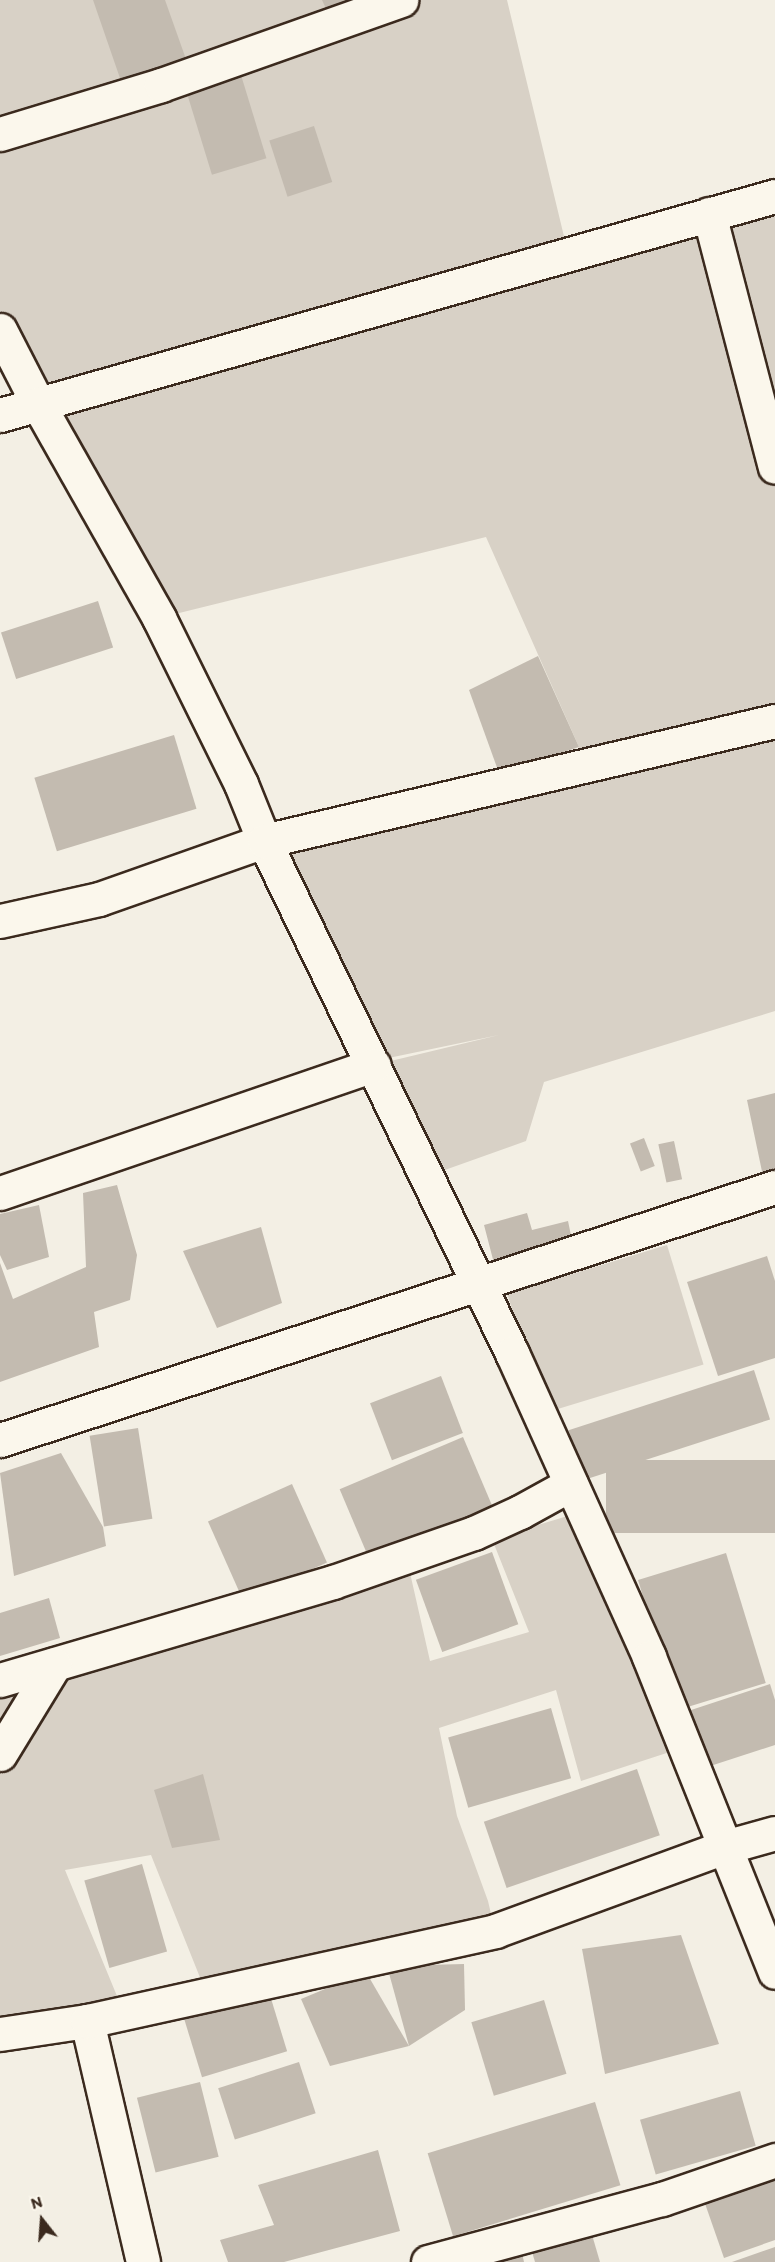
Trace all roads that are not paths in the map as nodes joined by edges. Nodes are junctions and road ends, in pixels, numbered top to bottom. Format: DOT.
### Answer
graph roads {
  1 [pos="401,0"];
  2 [pos="0,134"];
  3 [pos="775,196"];
  4 [pos="709,214"];
  5 [pos="0,330"];
  6 [pos="38,404"];
  7 [pos="0,415"];
  8 [pos="775,467"];
  9 [pos="775,721"];
  10 [pos="264,841"];
  11 [pos="0,921"];
  12 [pos="374,1065"];
  13 [pos="775,1187"];
  14 [pos="0,1193"];
  15 [pos="477,1285"];
  16 [pos="0,1440"];
  17 [pos="571,1484"];
  18 [pos="55,1664"];
  19 [pos="0,1680"];
  20 [pos="0,1754"];
  21 [pos="775,1833"];
  22 [pos="725,1847"];
  23 [pos="775,1972"];
  24 [pos="87,2021"];
  25 [pos="0,2034"];
  26 [pos="775,2160"];
  27 [pos="143,2262"];
  28 [pos="428,2262"];
  1 -- 2 [label="street"];
  3 -- 4 [label="street"];
  4 -- 6 [label="street"];
  4 -- 8 [label="street"];
  5 -- 6 [label="street"];
  6 -- 7 [label="street"];
  6 -- 10 [label="street"];
  9 -- 10 [label="street"];
  10 -- 11 [label="street"];
  10 -- 12 [label="street"];
  12 -- 14 [label="street"];
  12 -- 15 [label="street"];
  13 -- 15 [label="street"];
  15 -- 16 [label="street"];
  15 -- 17 [label="street"];
  17 -- 18 [label="street"];
  17 -- 22 [label="street"];
  18 -- 19 [label="street"];
  18 -- 20 [label="street"];
  21 -- 22 [label="street"];
  22 -- 23 [label="street"];
  22 -- 24 [label="street"];
  24 -- 25 [label="street"];
  24 -- 27 [label="street"];
  26 -- 28 [label="street"];
}
